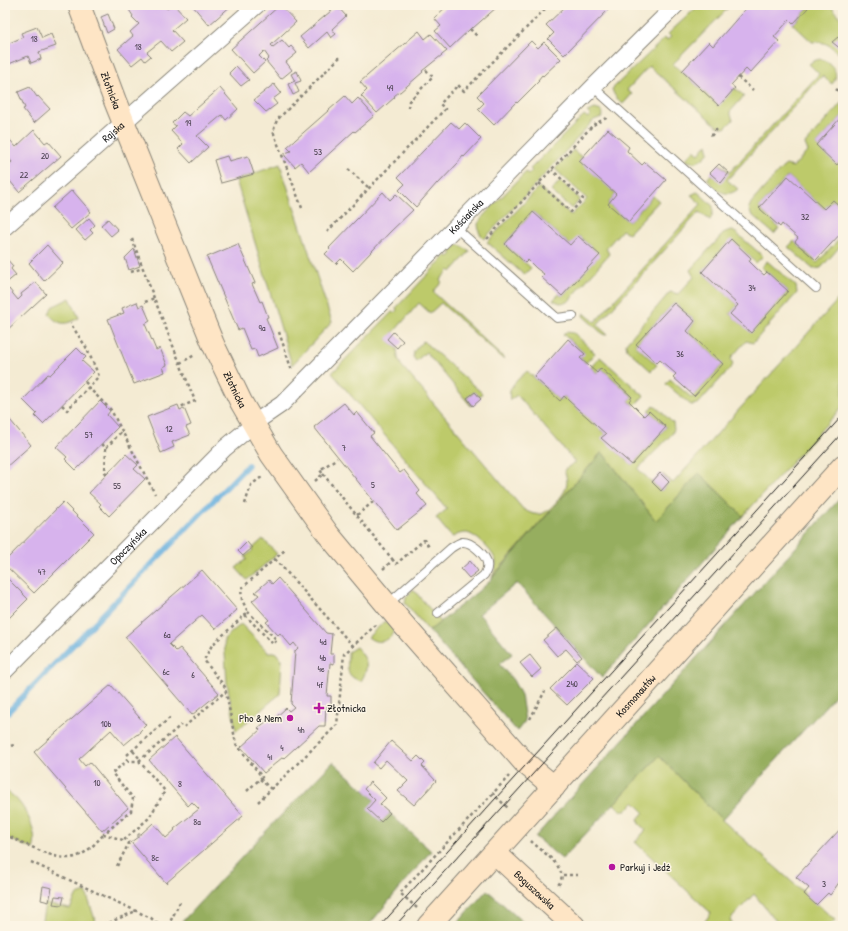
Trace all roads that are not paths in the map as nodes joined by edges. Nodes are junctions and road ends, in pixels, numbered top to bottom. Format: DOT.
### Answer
graph roads {
  1 [pos="79,5"];
  2 [pos="257,5"];
  3 [pos="676,5"];
  4 [pos="593,87"];
  5 [pos="124,122"];
  6 [pos="5,227"];
  7 [pos="455,227"];
  8 [pos="816,288"];
  9 [pos="573,316"];
  10 [pos="253,424"];
  11 [pos="843,466"];
  12 [pos="383,613"];
  13 [pos="438,613"];
  14 [pos="5,671"];
  15 [pos="554,787"];
  16 [pos="495,853"];
  17 [pos="424,919"];
  18 [pos="574,926"];
  1 -- 5 [label="street, Złotnicka"];
  2 -- 5 [label="street, Rajska"];
  3 -- 4 [label="street, Kościańska"];
  4 -- 7 [label="street, Kościańska"];
  4 -- 8 [label="lane"];
  5 -- 6 [label="street, Rajska"];
  5 -- 10 [label="street, Złotnicka"];
  7 -- 9 [label="lane"];
  7 -- 10 [label="street, Kościańska"];
  10 -- 12 [label="street, Złotnicka"];
  10 -- 14 [label="street, Opoczyńska"];
  11 -- 15 [label="street, Kosmonautów"];
  12 -- 13 [label="lane"];
  12 -- 15 [label="street, Złotnicka"];
  15 -- 16 [label="street, Kosmonautów"];
  16 -- 17 [label="street, Kosmonautów"];
  16 -- 18 [label="street, Boguszowska"];
}
